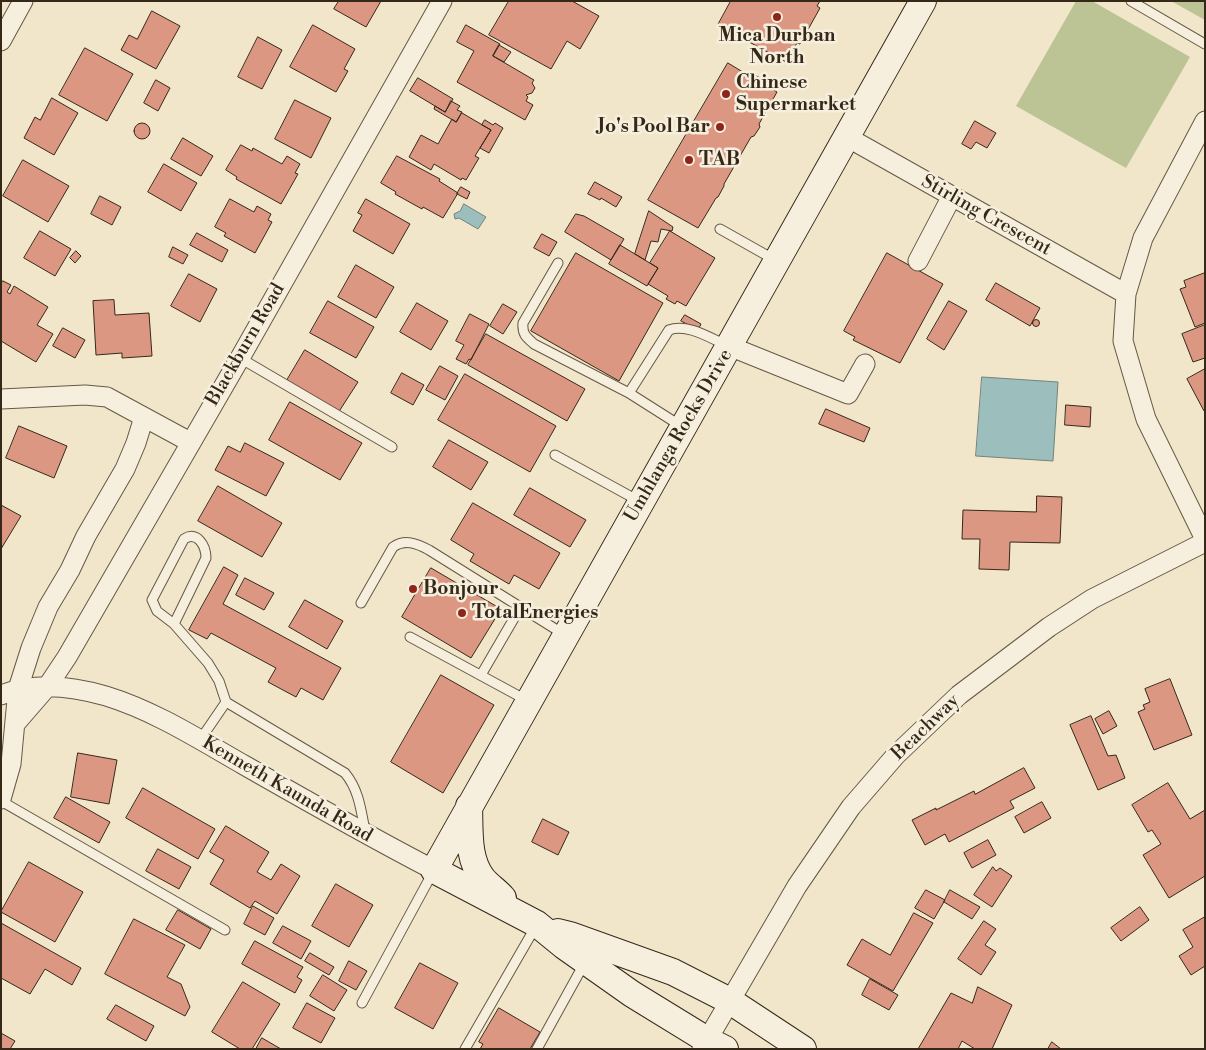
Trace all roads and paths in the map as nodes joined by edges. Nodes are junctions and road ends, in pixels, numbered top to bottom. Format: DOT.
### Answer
graph roads {
  1 [pos="23,1"];
  2 [pos="442,1"];
  3 [pos="922,1"];
  4 [pos="1132,1"];
  5 [pos="1,40"];
  6 [pos="1205,44"];
  7 [pos="1205,121"];
  8 [pos="847,137"];
  9 [pos="952,196"];
  10 [pos="720,229"];
  11 [pos="918,261"];
  12 [pos="778,262"];
  13 [pos="558,263"];
  14 [pos="1126,294"];
  15 [pos="729,346"];
  16 [pos="240,358"];
  17 [pos="865,364"];
  18 [pos="629,393"];
  19 [pos="1,399"];
  20 [pos="144,416"];
  21 [pos="683,427"];
  22 [pos="190,442"];
  23 [pos="392,447"];
  24 [pos="555,455"];
  25 [pos="641,502"];
  26 [pos="1205,540"];
  27 [pos="361,603"];
  28 [pos="520,608"];
  29 [pos="174,624"];
  30 [pos="566,635"];
  31 [pos="410,637"];
  32 [pos="481,675"];
  33 [pos="47,687"];
  34 [pos="10,692"];
  35 [pos="528,701"];
  36 [pos="226,702"];
  37 [pos="15,724"];
  38 [pos="200,740"];
  39 [pos="1,800"];
  40 [pos="469,805"];
  41 [pos="365,835"];
  42 [pos="434,870"];
  43 [pos="535,923"];
  44 [pos="225,930"];
  45 [pos="586,961"];
  46 [pos="730,1000"];
  47 [pos="362,1003"];
  48 [pos="712,1046"];
  49 [pos="464,1049"];
  50 [pos="537,1049"];
  51 [pos="804,1049"];
  1 -- 5 [label="street"];
  2 -- 16 [label="street, Blackburn Road"];
  3 -- 8 [label="main road, Umhlanga Rocks Drive"];
  4 -- 6 [label="lane"];
  7 -- 14 [label="street"];
  8 -- 9 [label="street, Stirling Crescent"];
  8 -- 12 [label="main road, Umhlanga Rocks Drive"];
  9 -- 11 [label="street"];
  9 -- 14 [label="street, Stirling Crescent"];
  10 -- 12 [label="lane"];
  12 -- 15 [label="main road, Umhlanga Rocks Drive"];
  13 -- 18 [label="lane"];
  14 -- 26 [label="street"];
  15 -- 17 [label="street"];
  15 -- 18 [label="lane"];
  15 -- 21 [label="main road, Umhlanga Rocks Drive"];
  16 -- 22 [label="street, Blackburn Road"];
  16 -- 23 [label="lane"];
  18 -- 21 [label="lane"];
  19 -- 20 [label="street"];
  20 -- 22 [label="street"];
  20 -- 34 [label="street"];
  21 -- 25 [label="main road, Umhlanga Rocks Drive"];
  22 -- 33 [label="street, Blackburn Road"];
  24 -- 25 [label="lane"];
  25 -- 30 [label="main road, Umhlanga Rocks Drive"];
  26 -- 46 [label="street, Beachway"];
  27 -- 28 [label="lane"];
  28 -- 30 [label="lane"];
  28 -- 32 [label="lane"];
  29 -- 29 [label="lane"];
  29 -- 36 [label="lane"];
  30 -- 35 [label="main road, Umhlanga Rocks Drive"];
  31 -- 32 [label="lane"];
  32 -- 35 [label="lane"];
  33 -- 34 [label="street, Kenneth Kaunda Road"];
  33 -- 37 [label="street, Blackburn Road"];
  33 -- 38 [label="street, Kenneth Kaunda Road"];
  34 -- 37 [label="street"];
  35 -- 40 [label="main road, Umhlanga Rocks Drive"];
  36 -- 38 [label="lane"];
  36 -- 41 [label="lane"];
  37 -- 39 [label="street"];
  38 -- 41 [label="street, Kenneth Kaunda Road"];
  39 -- 44 [label="lane"];
  40 -- 42 [label="main road, Umhlanga Rocks Drive"];
  40 -- 43 [label="main road"];
  41 -- 42 [label="street, Kenneth Kaunda Road"];
  42 -- 43 [label="main road, Kenneth Kaunda Road"];
  42 -- 47 [label="lane"];
  43 -- 45 [label="main road, Kenneth Kaunda Road"];
  43 -- 46 [label="main road, Kenneth Kaunda Road"];
  43 -- 49 [label="lane"];
  45 -- 48 [label="main road, Kenneth Kaunda Road"];
  45 -- 50 [label="lane"];
  46 -- 48 [label="street, Beachway"];
  46 -- 51 [label="main road, Kenneth Kaunda Road"];
}
